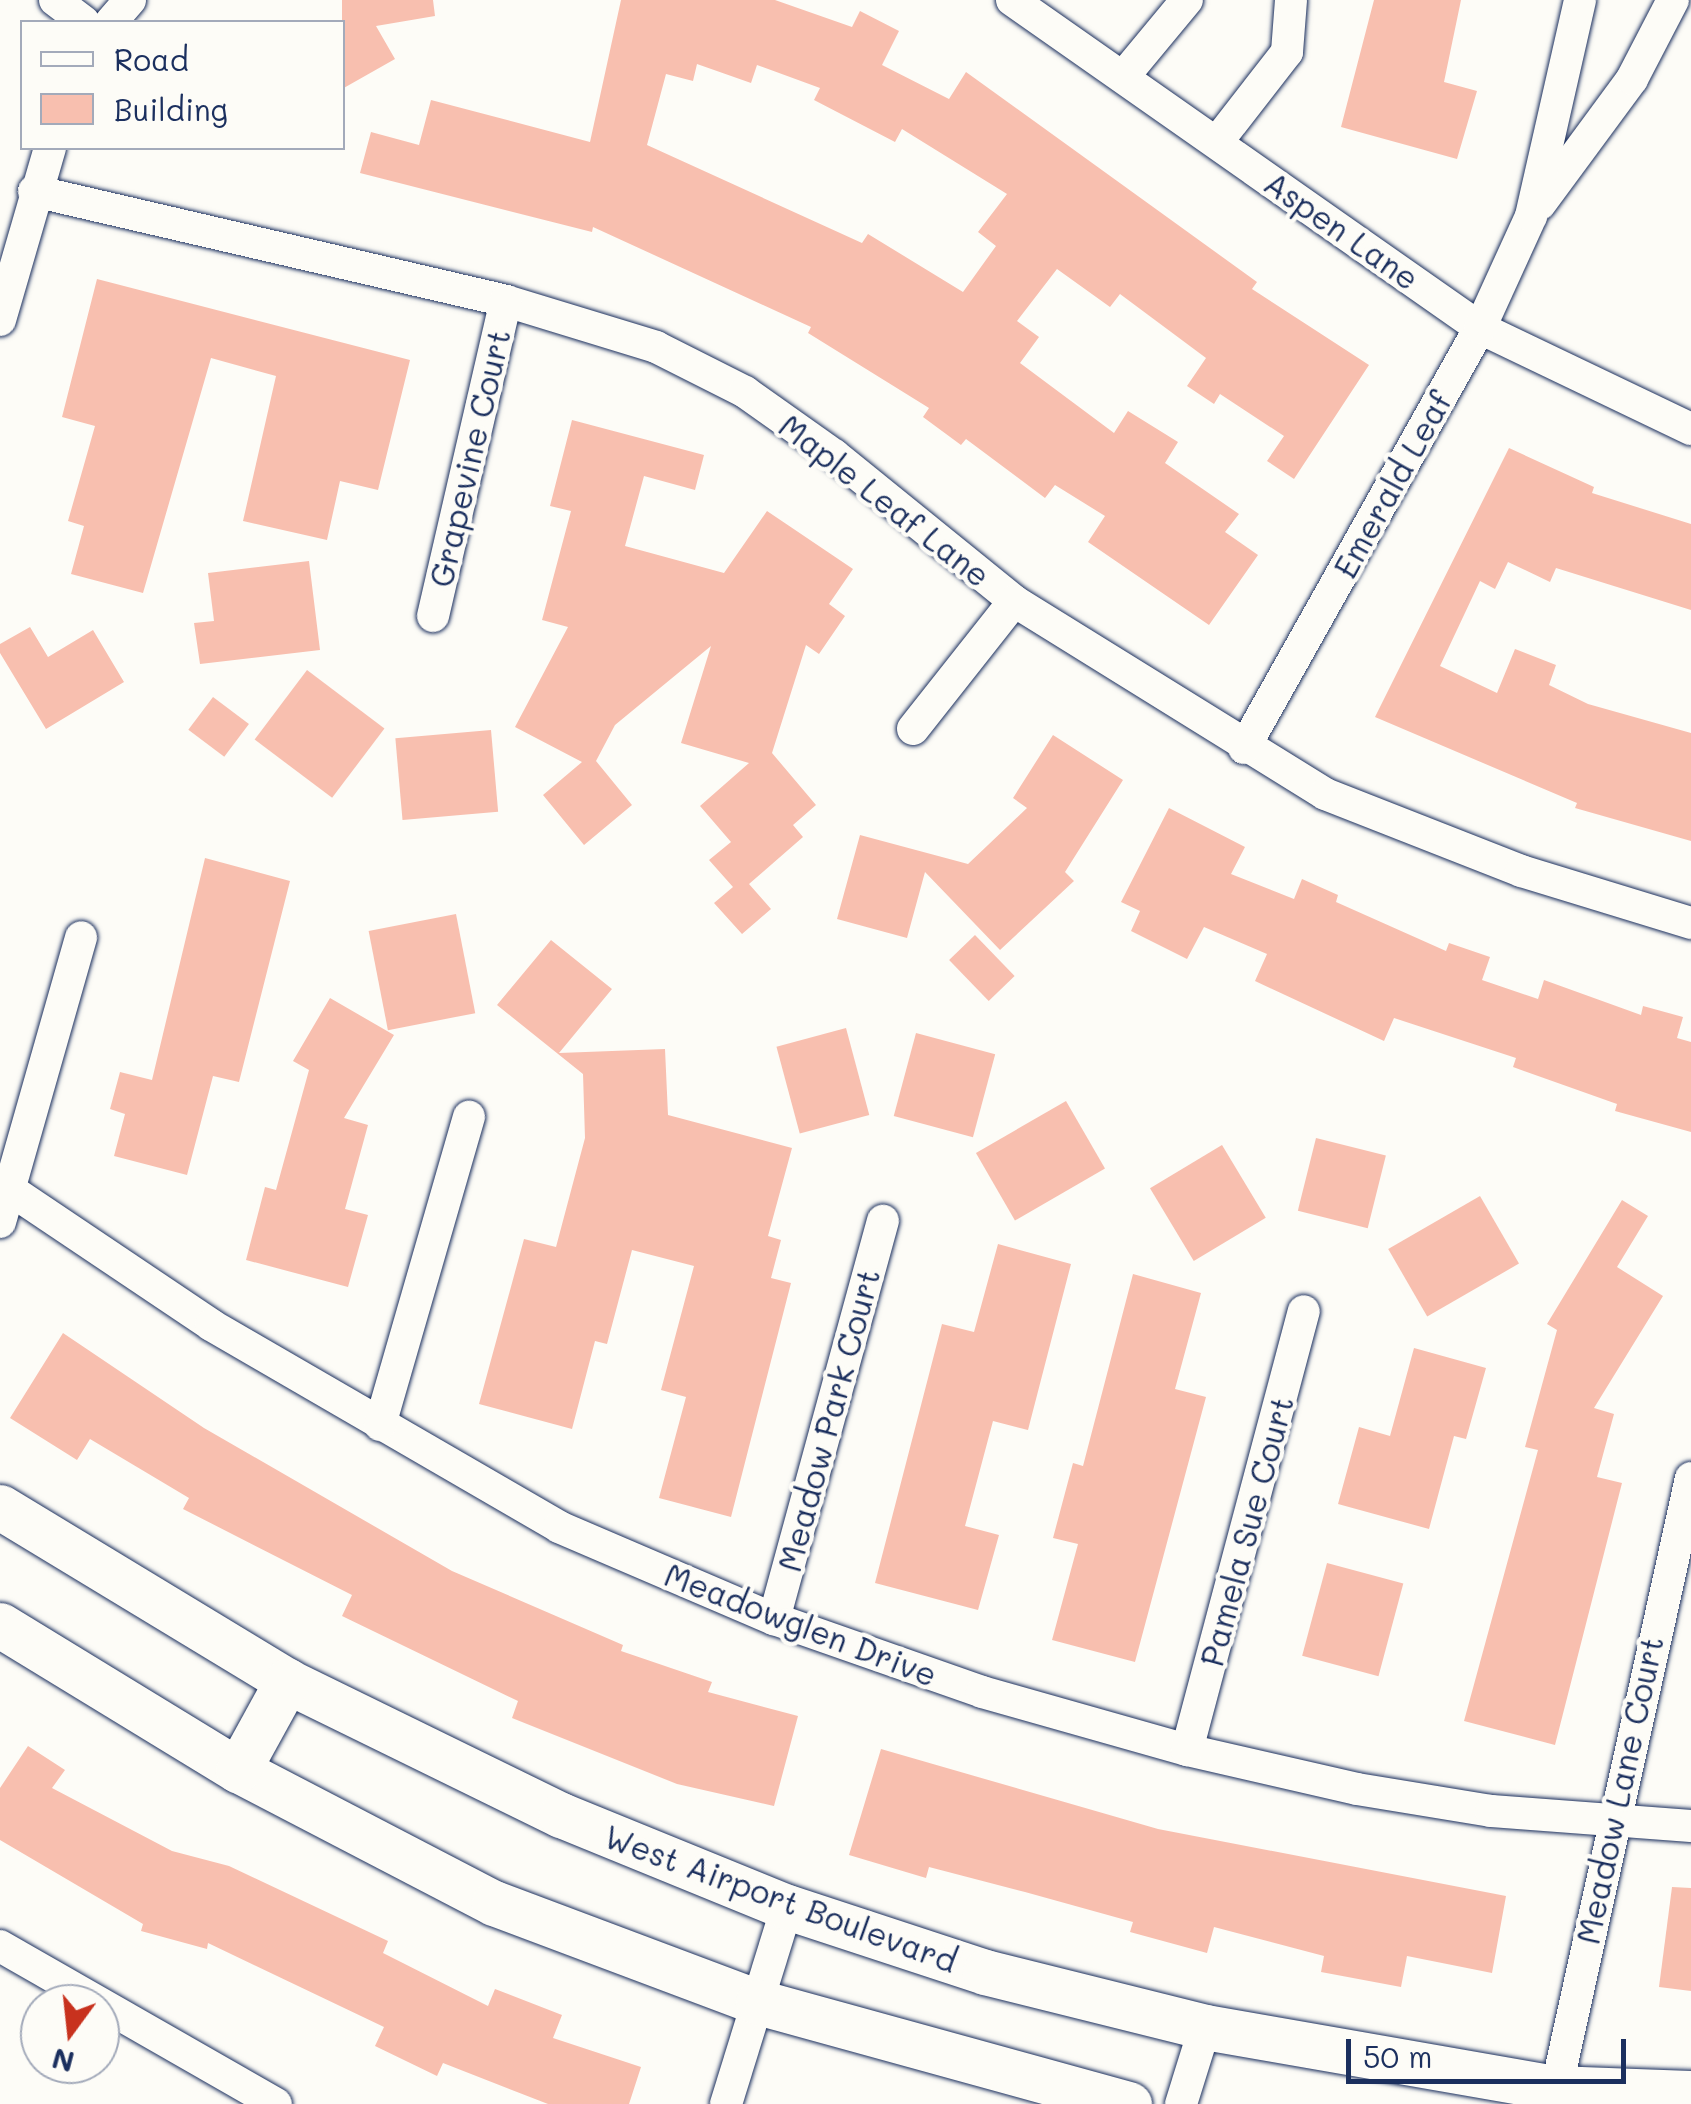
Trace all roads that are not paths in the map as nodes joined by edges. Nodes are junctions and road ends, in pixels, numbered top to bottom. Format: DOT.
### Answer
graph roads {
  1 [pos="54,0"];
  2 [pos="130,0"];
  3 [pos="1012,0"];
  4 [pos="1187,0"];
  5 [pos="1291,0"];
  6 [pos="1580,0"];
  7 [pos="1673,0"];
  8 [pos="81,20"];
  9 [pos="112,20"];
  10 [pos="1123,77"];
  11 [pos="1218,142"];
  12 [pos="49,150"];
  13 [pos="34,191"];
  14 [pos="1531,216"];
  15 [pos="506,301"];
  16 [pos="0,320"];
  17 [pos="1480,328"];
  18 [pos="1691,429"];
  19 [pos="1014,601"];
  20 [pos="433,616"];
  21 [pos="913,729"];
  22 [pos="1244,748"];
  23 [pos="1691,923"];
  24 [pos="80,936"];
  25 [pos="470,1117"];
  26 [pos="5,1186"];
  27 [pos="883,1221"];
  28 [pos="0,1222"];
  29 [pos="1304,1312"];
  30 [pos="380,1426"];
  31 [pos="1691,1478"];
  32 [pos="0,1508"];
  33 [pos="774,1619"];
  34 [pos="0,1625"];
  35 [pos="287,1681"];
  36 [pos="1187,1750"];
  37 [pos="238,1770"];
  38 [pos="1613,1822"];
  39 [pos="1691,1826"];
  40 [pos="787,1907"];
  41 [pos="0,1946"];
  42 [pos="758,2002"];
  43 [pos="1205,2027"];
  44 [pos="1691,2092"];
  45 [pos="1553,2096"];
  46 [pos="268,2102"];
  47 [pos="726,2104"];
  48 [pos="1129,2104"];
  49 [pos="1181,2104"];
  1 -- 8 [label="street"];
  2 -- 9 [label="street"];
  3 -- 10 [label="street, Aspen Lane"];
  4 -- 10 [label="street"];
  5 -- 11 [label="street"];
  6 -- 14 [label="street, Emerald Leaf"];
  7 -- 14 [label="street, Emerald Leaf"];
  10 -- 11 [label="street, Aspen Lane"];
  11 -- 17 [label="street, Aspen Lane"];
  12 -- 13 [label="street"];
  13 -- 15 [label="street, Maple Leaf Lane"];
  13 -- 16 [label="street"];
  14 -- 17 [label="street, Emerald Leaf"];
  15 -- 19 [label="street, Maple Leaf Lane"];
  15 -- 20 [label="street, Grapevine Court"];
  17 -- 18 [label="street, Aspen Lane"];
  17 -- 22 [label="street, Emerald Leaf"];
  19 -- 21 [label="street"];
  19 -- 22 [label="street, Maple Leaf Lane"];
  22 -- 23 [label="street, Maple Leaf Lane"];
  24 -- 26 [label="street"];
  25 -- 30 [label="street"];
  26 -- 28 [label="street"];
  26 -- 30 [label="street, Meadowglen Drive"];
  27 -- 33 [label="street, Meadow Park Court"];
  29 -- 36 [label="street, Pamela Sue Court"];
  30 -- 33 [label="street, Meadowglen Drive"];
  31 -- 38 [label="street, Meadow Lane Court"];
  32 -- 35 [label="main road, West Airport Boulevard"];
  33 -- 36 [label="street, Meadowglen Drive"];
  34 -- 37 [label="main road"];
  35 -- 37 [label="main road"];
  35 -- 40 [label="main road, West Airport Boulevard"];
  36 -- 38 [label="street, Meadowglen Drive"];
  37 -- 42 [label="main road"];
  38 -- 39 [label="street, Meadowglen Drive"];
  38 -- 45 [label="street, Meadow Lane Court"];
  40 -- 42 [label="street"];
  40 -- 43 [label="main road, West Airport Boulevard"];
  41 -- 46 [label="street"];
  42 -- 47 [label="street"];
  42 -- 48 [label="main road"];
  43 -- 45 [label="main road, West Airport Boulevard"];
  43 -- 49 [label="street"];
  44 -- 45 [label="main road, West Airport Boulevard"];
}
